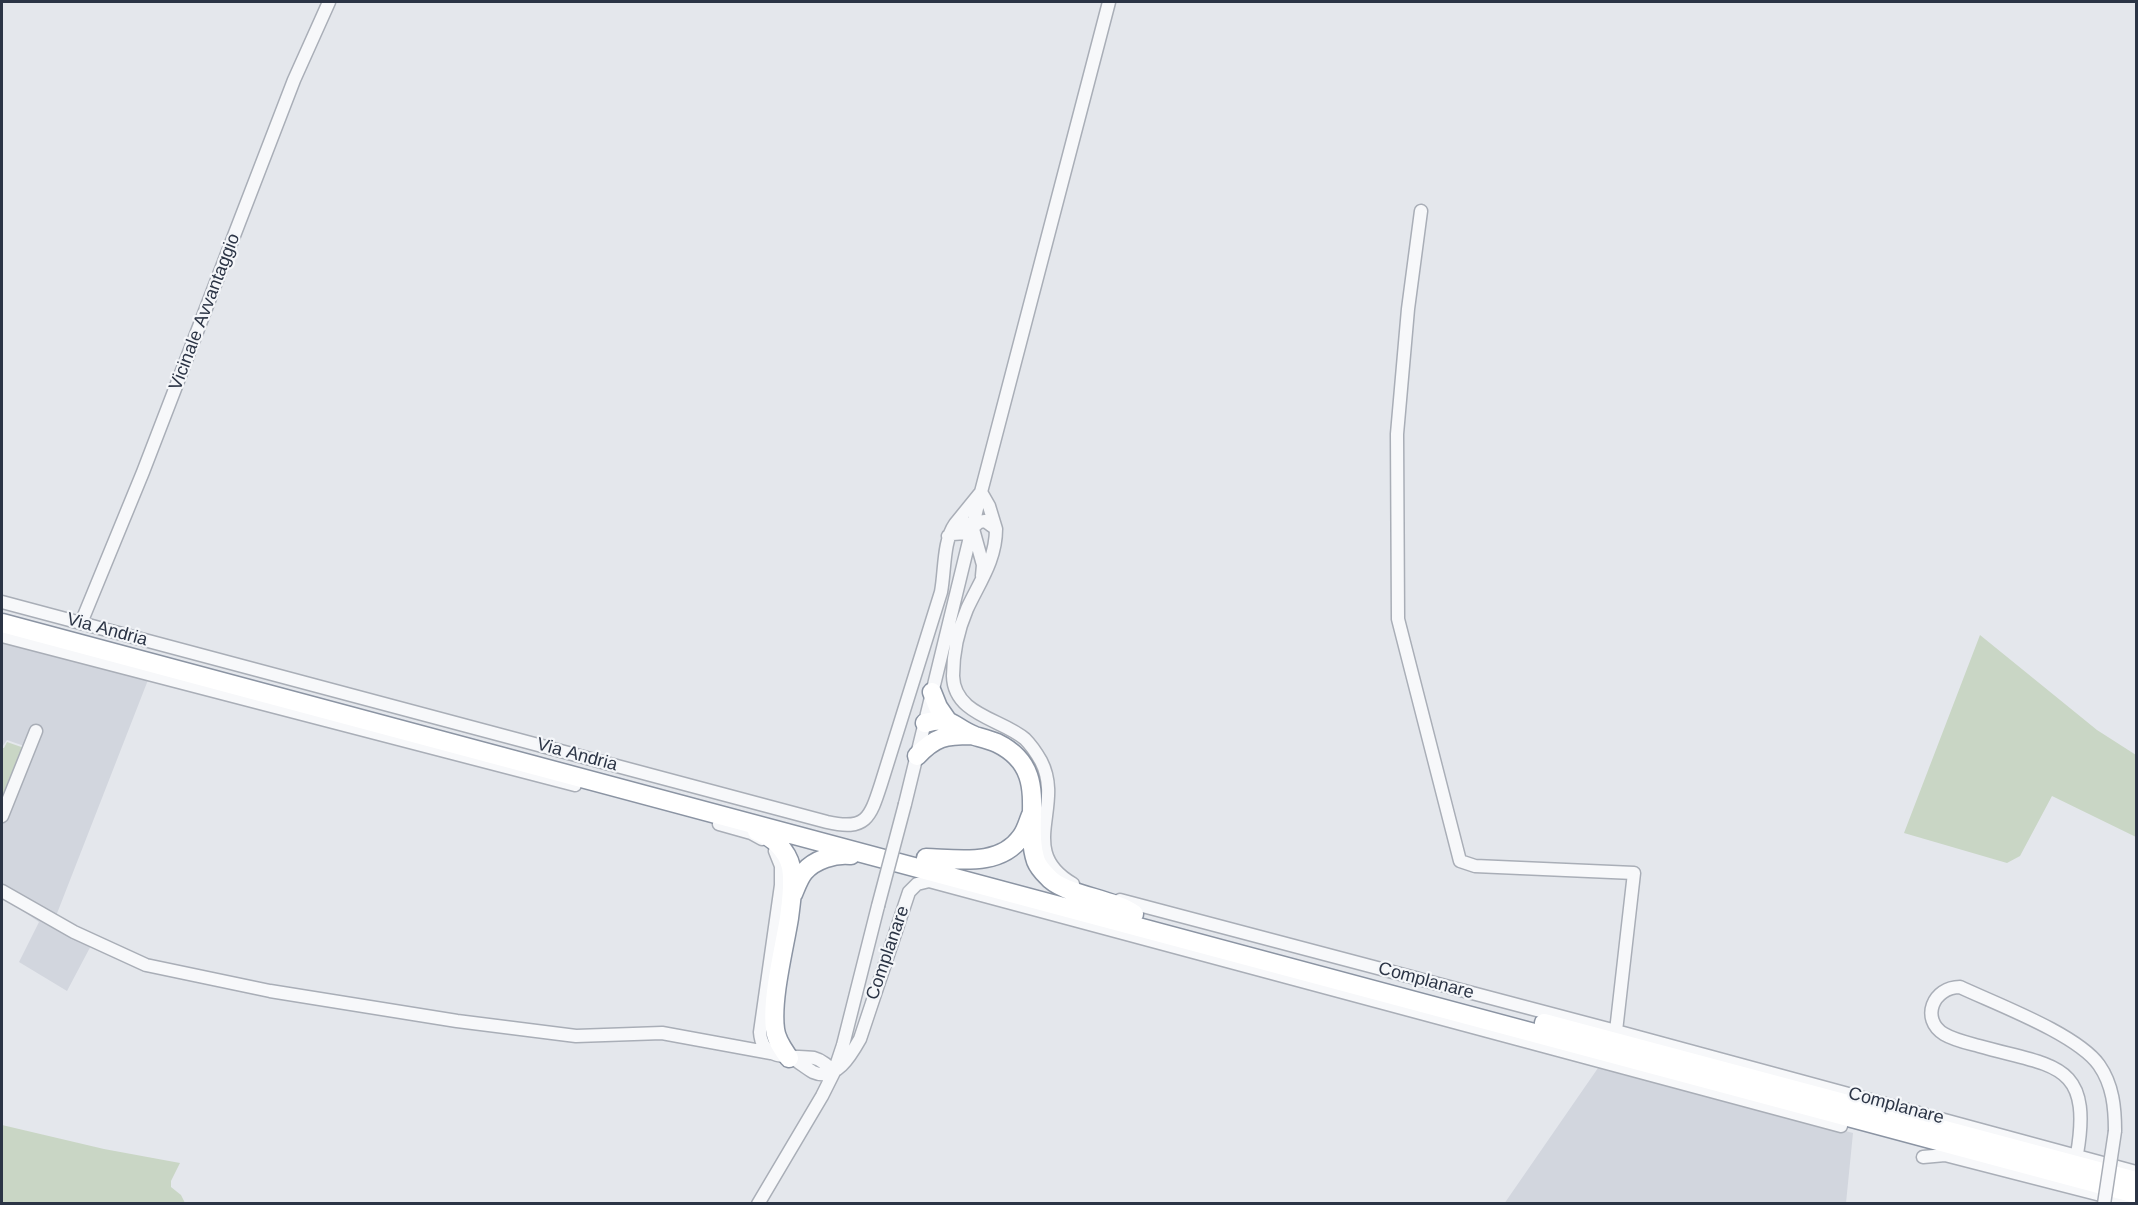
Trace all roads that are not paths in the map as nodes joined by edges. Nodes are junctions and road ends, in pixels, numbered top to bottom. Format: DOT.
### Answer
graph roads {
  1 [pos="329,2"];
  2 [pos="1109,2"];
  3 [pos="1421,211"];
  4 [pos="981,492"];
  5 [pos="955,524"];
  6 [pos="972,527"];
  7 [pos="996,529"];
  8 [pos="948,536"];
  9 [pos="981,556"];
  10 [pos="965,558"];
  11 [pos="982,577"];
  12 [pos="2,602"];
  13 [pos="2,612"];
  14 [pos="2,623"];
  15 [pos="81,623"];
  16 [pos="2,636"];
  17 [pos="933,692"];
  18 [pos="925,723"];
  19 [pos="947,728"];
  20 [pos="36,731"];
  21 [pos="917,756"];
  22 [pos="1033,811"];
  23 [pos="712,813"];
  24 [pos="2,816"];
  25 [pos="926,858"];
  26 [pos="894,862"];
  27 [pos="2,891"];
  28 [pos="792,896"];
  29 [pos="1134,914"];
  30 [pos="1616,1031"];
  31 [pos="843,1045"];
  32 [pos="785,1056"];
  33 [pos="816,1058"];
  34 [pos="814,1072"];
  35 [pos="834,1072"];
  36 [pos="822,1096"];
  37 [pos="1841,1126"];
  38 [pos="2077,1154"];
  39 [pos="1923,1157"];
  40 [pos="2136,1172"];
  41 [pos="2136,1181"];
  42 [pos="2129,1199"];
  43 [pos="758,1203"];
  44 [pos="2104,1203"];
  45 [pos="2136,1203"];
  1 -- 15 [label="street, Vicinale Avvantaggio"];
  2 -- 4 [label="street"];
  3 -- 30 [label="street"];
  4 -- 5 [label="street"];
  4 -- 6 [label="street"];
  4 -- 7 [label="street, Complanare"];
  5 -- 6 [label="street"];
  5 -- 8 [label="street"];
  6 -- 7 [label="street"];
  6 -- 8 [label="street"];
  6 -- 9 [label="street, Complanare"];
  6 -- 10 [label="street"];
  7 -- 11 [label="street, Complanare"];
  8 -- 15 [label="street, Via Andria"];
  9 -- 10 [label="street"];
  9 -- 11 [label="street, Complanare"];
  10 -- 17 [label="street"];
  11 -- 30 [label="street, Complanare"];
  12 -- 15 [label="street, Via Andria"];
  13 -- 25 [label="highway"];
  14 -- 23 [label="highway"];
  16 -- 32 [label="street, Via Andria"];
  17 -- 18 [label="street"];
  17 -- 19 [label="highway"];
  18 -- 19 [label="highway"];
  18 -- 21 [label="street"];
  19 -- 21 [label="highway"];
  19 -- 22 [label="highway"];
  20 -- 24 [label="street"];
  21 -- 31 [label="street, bridge"];
  22 -- 25 [label="highway"];
  22 -- 29 [label="highway"];
  23 -- 26 [label="highway"];
  23 -- 28 [label="highway"];
  25 -- 29 [label="highway"];
  26 -- 28 [label="highway"];
  26 -- 42 [label="highway"];
  27 -- 32 [label="street"];
  28 -- 32 [label="highway"];
  29 -- 41 [label="highway"];
  30 -- 38 [label="street, Complanare"];
  31 -- 33 [label="street"];
  31 -- 35 [label="street"];
  32 -- 33 [label="street"];
  32 -- 34 [label="street"];
  33 -- 35 [label="street"];
  34 -- 35 [label="street"];
  34 -- 36 [label="street"];
  35 -- 36 [label="street"];
  35 -- 37 [label="street, Complanare"];
  36 -- 43 [label="street"];
  38 -- 40 [label="street, Complanare"];
  38 -- 44 [label="street, bridge"];
  39 -- 42 [label="street, Complanare"];
  42 -- 45 [label="street, Complanare"];
}
